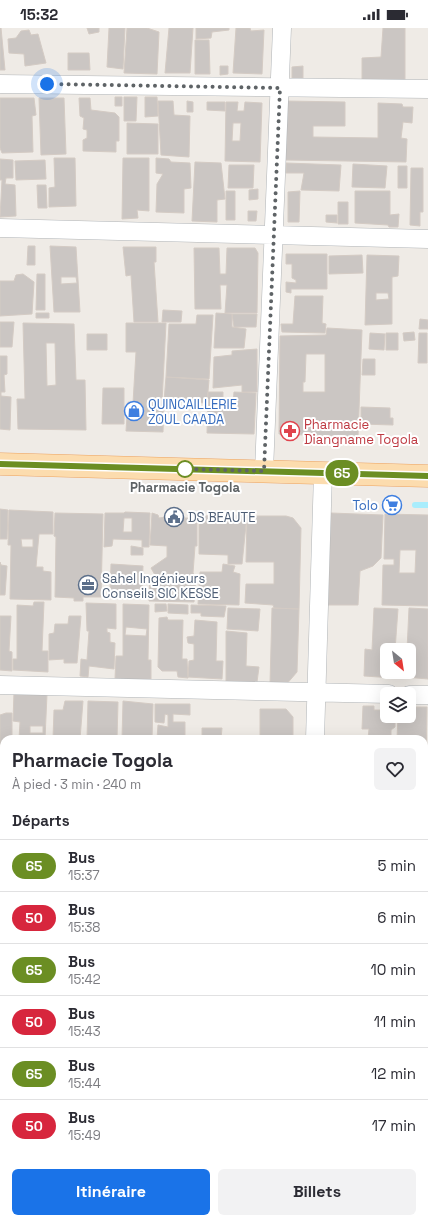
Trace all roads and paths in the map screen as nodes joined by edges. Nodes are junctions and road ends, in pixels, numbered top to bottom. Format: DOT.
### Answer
graph roads {
  1 [pos="282,28"];
  2 [pos="0,84"];
  3 [pos="280,88"];
  4 [pos="428,89"];
  5 [pos="0,228"];
  6 [pos="274,235"];
  7 [pos="428,239"];
  8 [pos="0,464"];
  9 [pos="264,471"];
  10 [pos="323,473"];
  11 [pos="428,476"];
  12 [pos="0,684"];
  13 [pos="316,692"];
  14 [pos="380,694"];
  15 [pos="416,694"];
  16 [pos="428,695"];
  17 [pos="315,735"];
  1 -- 3 [label="street"];
  2 -- 3 [label="street"];
  3 -- 4 [label="street"];
  3 -- 6 [label="street"];
  5 -- 6 [label="street"];
  6 -- 7 [label="street"];
  6 -- 9 [label="street"];
  8 -- 9 [label="main road"];
  9 -- 10 [label="main road"];
  10 -- 11 [label="main road"];
  10 -- 13 [label="street"];
  12 -- 13 [label="street"];
  13 -- 14 [label="street"];
  13 -- 17 [label="street"];
  15 -- 16 [label="street"];
}
